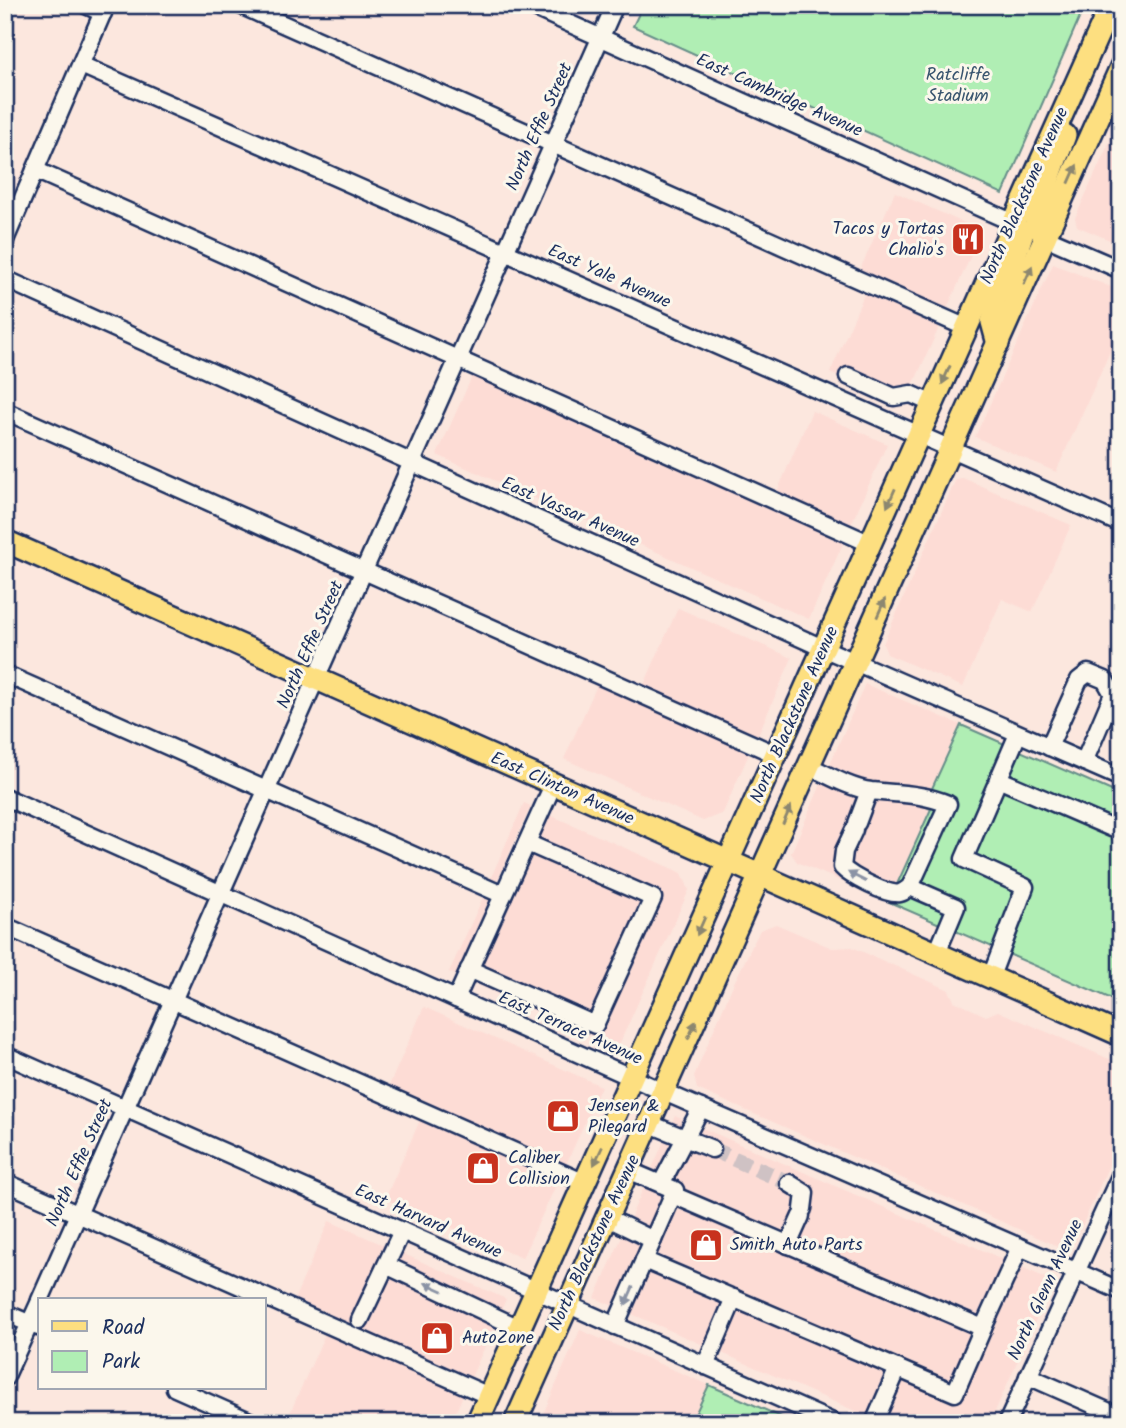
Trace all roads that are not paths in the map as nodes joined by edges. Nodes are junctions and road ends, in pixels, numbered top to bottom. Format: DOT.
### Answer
graph roads {
  1 [pos="86,5"];
  2 [pos="240,5"];
  3 [pos="527,5"];
  4 [pos="615,5"];
  5 [pos="1114,8"];
  6 [pos="105,9"];
  7 [pos="601,37"];
  8 [pos="81,65"];
  9 [pos="1121,67"];
  10 [pos="1082,70"];
  11 [pos="553,144"];
  12 [pos="35,170"];
  13 [pos="1014,223"];
  14 [pos="1045,237"];
  15 [pos="5,240"];
  16 [pos="506,252"];
  17 [pos="1121,270"];
  18 [pos="5,279"];
  19 [pos="967,328"];
  20 [pos="998,344"];
  21 [pos="459,360"];
  22 [pos="848,376"];
  23 [pos="933,404"];
  24 [pos="5,411"];
  25 [pos="919,435"];
  26 [pos="950,449"];
  27 [pos="414,464"];
  28 [pos="1121,524"];
  29 [pos="5,541"];
  30 [pos="871,544"];
  31 [pos="365,572"];
  32 [pos="825,649"];
  33 [pos="856,663"];
  34 [pos="5,674"];
  35 [pos="316,680"];
  36 [pos="1018,734"];
  37 [pos="1049,747"];
  38 [pos="777,755"];
  39 [pos="1084,762"];
  40 [pos="809,766"];
  41 [pos="1121,778"];
  42 [pos="998,779"];
  43 [pos="553,785"];
  44 [pos="267,790"];
  45 [pos="869,791"];
  46 [pos="5,797"];
  47 [pos="1121,832"];
  48 [pos="527,843"];
  49 [pos="728,863"];
  50 [pos="760,878"];
  51 [pos="910,887"];
  52 [pos="221,894"];
  53 [pos="503,895"];
  54 [pos="5,926"];
  55 [pos="936,955"];
  56 [pos="469,969"];
  57 [pos="990,979"];
  58 [pos="456,999"];
  59 [pos="175,1000"];
  60 [pos="1121,1035"];
  61 [pos="5,1055"];
  62 [pos="633,1078"];
  63 [pos="664,1092"];
  64 [pos="701,1108"];
  65 [pos="125,1109"];
  66 [pos="650,1124"];
  67 [pos="685,1136"];
  68 [pos="712,1149"];
  69 [pos="628,1170"];
  70 [pos="1121,1174"];
  71 [pos="5,1182"];
  72 [pos="585,1183"];
  73 [pos="789,1183"];
  74 [pos="667,1190"];
  75 [pos="78,1214"];
  76 [pos="606,1217"];
  77 [pos="402,1231"];
  78 [pos="653,1240"];
  79 [pos="788,1245"];
  80 [pos="1020,1247"];
  81 [pos="644,1260"];
  82 [pos="388,1266"];
  83 [pos="1076,1272"];
  84 [pos="536,1291"];
  85 [pos="1121,1291"];
  86 [pos="41,1298"];
  87 [pos="734,1298"];
  88 [pos="566,1304"];
  89 [pos="5,1313"];
  90 [pos="360,1320"];
  91 [pos="35,1326"];
  92 [pos="615,1326"];
  93 [pos="519,1328"];
  94 [pos="983,1328"];
  95 [pos="705,1366"];
  96 [pos="898,1368"];
  97 [pos="1028,1376"];
  98 [pos="5,1378"];
  99 [pos="180,1390"];
  100 [pos="489,1396"];
  101 [pos="1121,1417"];
  102 [pos="254,1423"];
  103 [pos="477,1423"];
  104 [pos="514,1423"];
  105 [pos="835,1423"];
  106 [pos="874,1423"];
  107 [pos="1007,1423"];
  1 -- 6 [label="street"];
  2 -- 11 [label="street"];
  3 -- 7 [label="street, East Cambridge Avenue"];
  4 -- 7 [label="street, North Effie Street"];
  5 -- 10 [label="main road, North Blackstone Avenue"];
  6 -- 8 [label="street"];
  7 -- 11 [label="street, North Effie Street"];
  7 -- 13 [label="street, East Cambridge Avenue"];
  8 -- 12 [label="street"];
  8 -- 16 [label="street, East Yale Avenue"];
  14 -- 9 [label="main road, North Blackstone Avenue, one-way"];
  10 -- 13 [label="main road, North Blackstone Avenue"];
  10 -- 14 [label="main road"];
  11 -- 16 [label="street, North Effie Street"];
  11 -- 19 [label="street"];
  12 -- 15 [label="street"];
  12 -- 21 [label="street"];
  13 -- 19 [label="main road, North Blackstone Avenue"];
  13 -- 20 [label="main road"];
  14 -- 17 [label="street"];
  20 -- 14 [label="main road, North Blackstone Avenue, one-way"];
  16 -- 21 [label="street, North Effie Street"];
  16 -- 25 [label="street, East Yale Avenue"];
  18 -- 27 [label="street, East Vassar Avenue"];
  19 -- 23 [label="main road, North Blackstone Avenue, one-way"];
  20 -- 26 [label="main road, North Blackstone Avenue"];
  21 -- 27 [label="street, North Effie Street"];
  21 -- 30 [label="street"];
  22 -- 23 [label="street"];
  23 -- 25 [label="main road, North Blackstone Avenue"];
  24 -- 31 [label="street"];
  25 -- 26 [label="street, East Yale Avenue"];
  25 -- 30 [label="main road, North Blackstone Avenue, one-way"];
  26 -- 28 [label="street, East Yale Avenue"];
  33 -- 26 [label="main road, North Blackstone Avenue, one-way"];
  27 -- 31 [label="street, North Effie Street"];
  27 -- 32 [label="street, East Vassar Avenue"];
  29 -- 35 [label="main road, East Clinton Avenue"];
  30 -- 32 [label="main road, North Blackstone Avenue"];
  31 -- 35 [label="street, North Effie Street"];
  31 -- 38 [label="street"];
  32 -- 33 [label="street, East Vassar Avenue"];
  32 -- 38 [label="main road, North Blackstone Avenue"];
  33 -- 36 [label="street, East Vassar Avenue"];
  33 -- 40 [label="main road, North Blackstone Avenue"];
  34 -- 44 [label="street"];
  35 -- 43 [label="main road, East Clinton Avenue"];
  35 -- 44 [label="street, North Effie Street"];
  36 -- 37 [label="street, East Vassar Avenue"];
  36 -- 42 [label="street"];
  37 -- 39 [label="street, East Vassar Avenue"];
  37 -- 39 [label="street"];
  38 -- 49 [label="main road, North Blackstone Avenue"];
  39 -- 41 [label="street, East Vassar Avenue"];
  40 -- 45 [label="street"];
  50 -- 40 [label="main road, North Blackstone Avenue, one-way"];
  42 -- 47 [label="street"];
  42 -- 57 [label="street"];
  43 -- 48 [label="street"];
  43 -- 49 [label="main road, East Clinton Avenue"];
  44 -- 52 [label="street, North Effie Street"];
  44 -- 53 [label="street"];
  51 -- 45 [label="street, one-way"];
  45 -- 51 [label="street"];
  46 -- 52 [label="street, East Terrace Avenue"];
  48 -- 53 [label="street"];
  48 -- 56 [label="street"];
  49 -- 50 [label="main road, East Clinton Avenue"];
  49 -- 62 [label="main road, North Blackstone Avenue, one-way"];
  50 -- 55 [label="main road, East Clinton Avenue"];
  63 -- 50 [label="main road, North Blackstone Avenue, one-way"];
  51 -- 55 [label="street"];
  52 -- 58 [label="street, East Terrace Avenue"];
  52 -- 59 [label="street, North Effie Street"];
  53 -- 56 [label="street"];
  54 -- 59 [label="street"];
  55 -- 57 [label="main road, East Clinton Avenue"];
  56 -- 58 [label="street"];
  57 -- 60 [label="main road, East Clinton Avenue"];
  58 -- 62 [label="street, East Terrace Avenue"];
  59 -- 65 [label="street, North Effie Street"];
  59 -- 72 [label="street"];
  61 -- 65 [label="street, East Harvard Avenue"];
  62 -- 63 [label="street, East Terrace Avenue"];
  62 -- 72 [label="main road, North Blackstone Avenue, one-way"];
  63 -- 64 [label="street, East Terrace Avenue"];
  63 -- 66 [label="main road, North Blackstone Avenue"];
  64 -- 67 [label="street"];
  64 -- 80 [label="street, East Terrace Avenue"];
  65 -- 75 [label="street, North Effie Street"];
  65 -- 77 [label="street, East Harvard Avenue"];
  66 -- 67 [label="street"];
  66 -- 69 [label="main road, North Blackstone Avenue"];
  67 -- 68 [label="street"];
  67 -- 74 [label="street"];
  69 -- 74 [label="street"];
  69 -- 76 [label="main road, North Blackstone Avenue"];
  70 -- 83 [label="street, North Glenn Avenue"];
  71 -- 75 [label="street"];
  72 -- 84 [label="main road, North Blackstone Avenue"];
  73 -- 79 [label="street"];
  74 -- 78 [label="street"];
  74 -- 79 [label="street"];
  75 -- 86 [label="street, North Effie Street"];
  75 -- 100 [label="street"];
  76 -- 78 [label="street"];
  76 -- 88 [label="main road, North Blackstone Avenue"];
  77 -- 82 [label="street"];
  77 -- 84 [label="street, East Harvard Avenue"];
  78 -- 81 [label="street"];
  79 -- 94 [label="street"];
  80 -- 83 [label="street, East Terrace Avenue"];
  80 -- 94 [label="street"];
  81 -- 87 [label="street"];
  81 -- 92 [label="street, one-way"];
  82 -- 90 [label="street"];
  93 -- 82 [label="street, one-way"];
  83 -- 85 [label="street, East Terrace Avenue"];
  83 -- 97 [label="street, North Glenn Avenue"];
  84 -- 88 [label="street, East Harvard Avenue"];
  84 -- 93 [label="main road, North Blackstone Avenue"];
  87 -- 95 [label="street"];
  87 -- 96 [label="street"];
  88 -- 92 [label="street, East Harvard Avenue"];
  88 -- 104 [label="main road, North Blackstone Avenue"];
  89 -- 91 [label="street"];
  91 -- 98 [label="street, North Effie Street"];
  92 -- 95 [label="street, East Harvard Avenue"];
  93 -- 100 [label="main road, North Blackstone Avenue"];
  94 -- 96 [label="street"];
  95 -- 105 [label="street, East Harvard Avenue"];
  96 -- 106 [label="street"];
  97 -- 101 [label="street"];
  97 -- 107 [label="street, North Glenn Avenue"];
  99 -- 102 [label="street"];
  100 -- 103 [label="main road, North Blackstone Avenue"];
}
